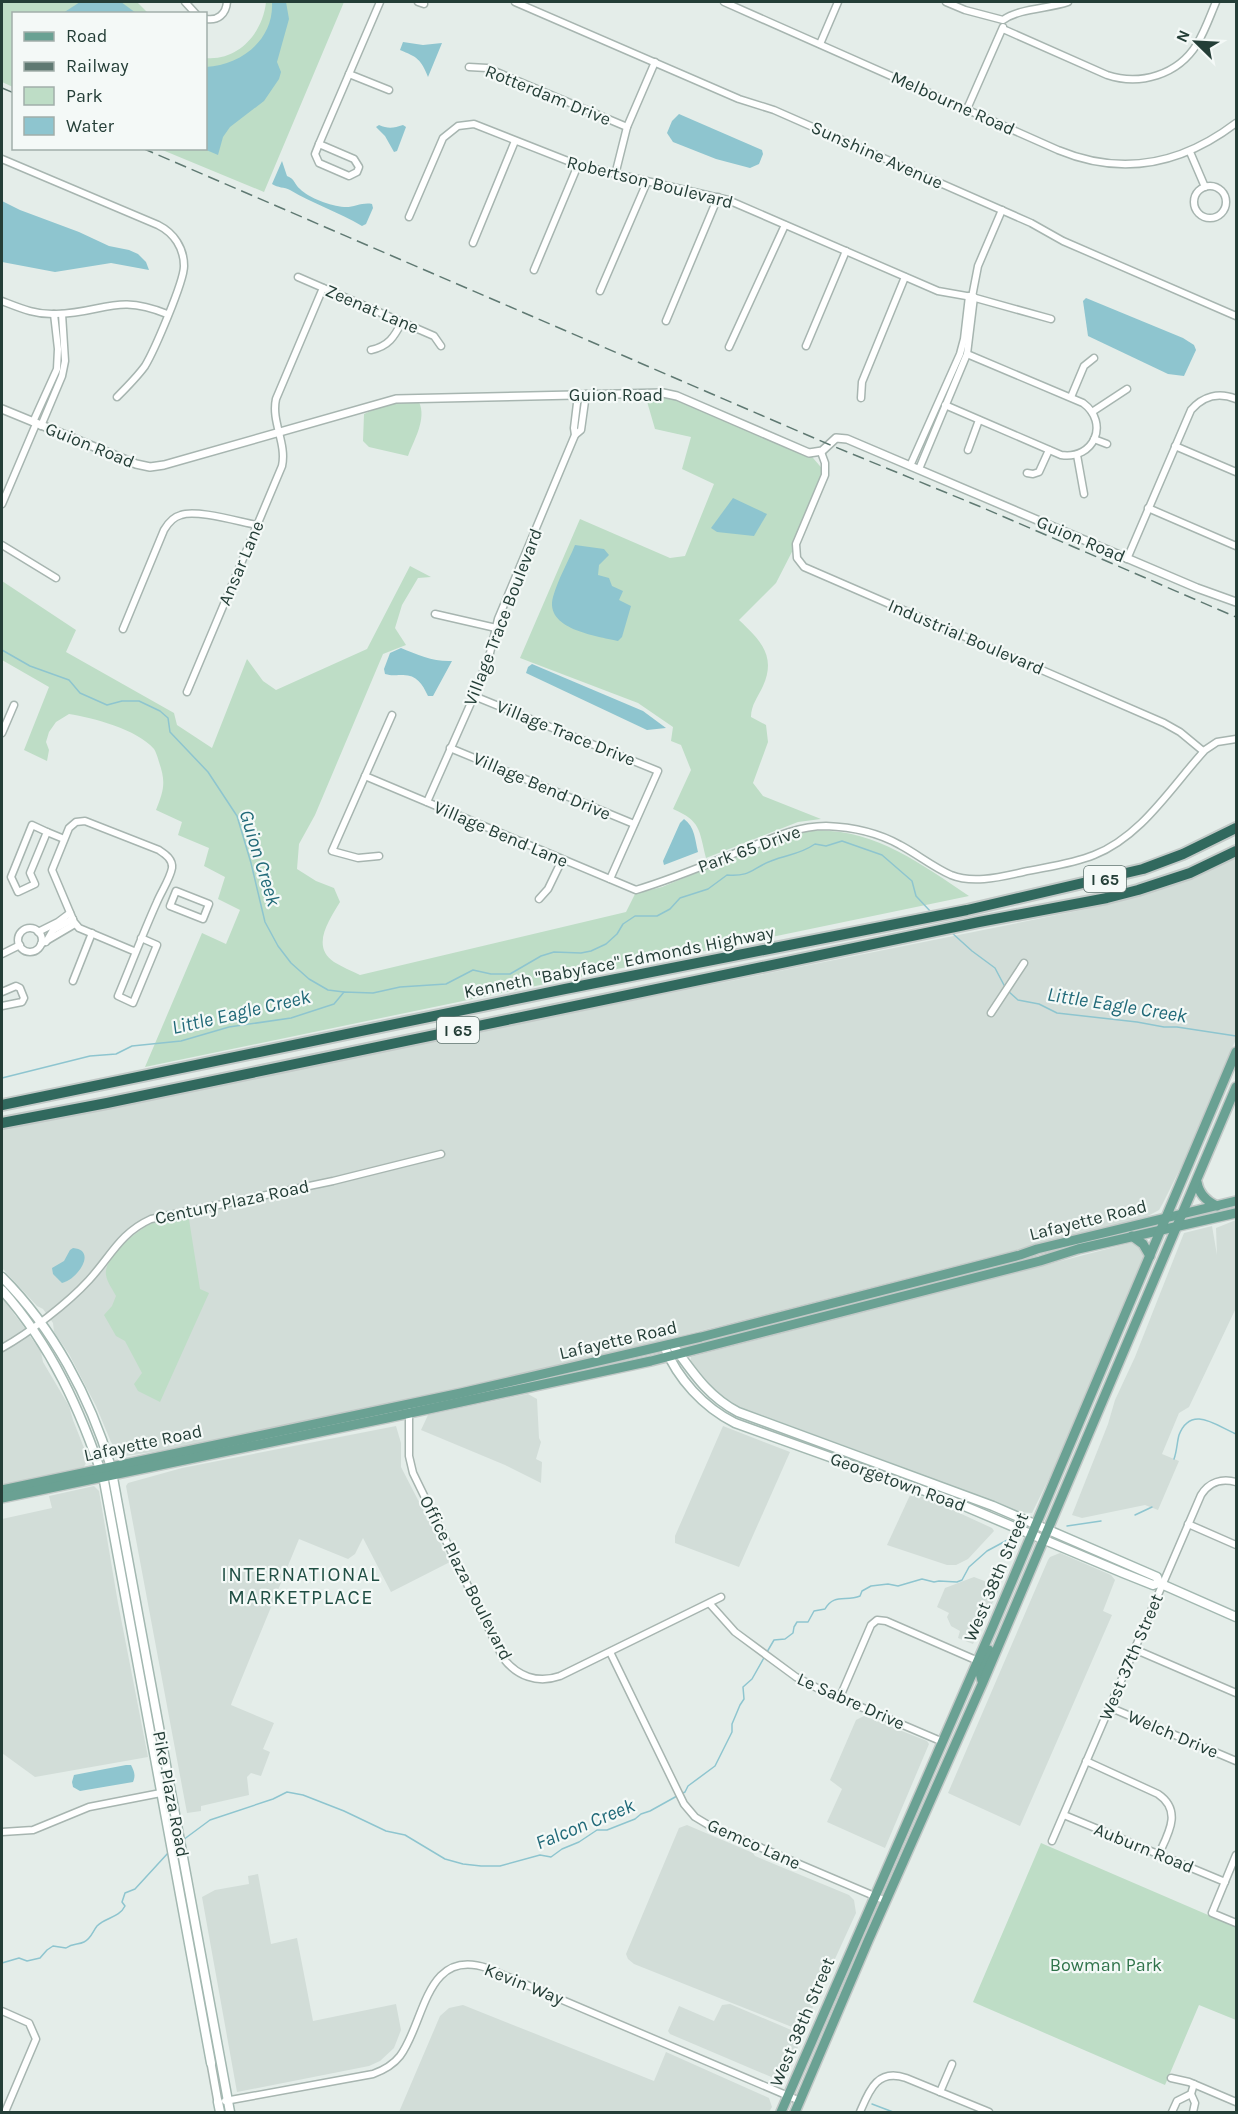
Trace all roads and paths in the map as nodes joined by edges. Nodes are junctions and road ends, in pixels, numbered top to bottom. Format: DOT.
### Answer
graph roads {
  1 [pos="227,2"];
  2 [pos="380,2"];
  3 [pos="515,2"];
  4 [pos="724,2"];
  5 [pos="838,2"];
  6 [pos="946,2"];
  7 [pos="1068,2"];
  8 [pos="1216,2"];
  9 [pos="207,19"];
  10 [pos="1003,20"];
  11 [pos="1003,29"];
  12 [pos="820,44"];
  13 [pos="655,62"];
  14 [pos="469,67"];
  15 [pos="349,74"];
  16 [pos="389,90"];
  17 [pos="967,109"];
  18 [pos="1236,123"];
  19 [pos="627,127"];
  20 [pos="516,141"];
  21 [pos="319,144"];
  22 [pos="1190,152"];
  23 [pos="2,159"];
  24 [pos="578,165"];
  25 [pos="615,175"];
  26 [pos="646,182"];
  27 [pos="1205,187"];
  28 [pos="718,197"];
  29 [pos="1002,210"];
  30 [pos="409,218"];
  31 [pos="785,225"];
  32 [pos="472,243"];
  33 [pos="846,251"];
  34 [pos="534,270"];
  35 [pos="298,277"];
  36 [pos="905,277"];
  37 [pos="323,288"];
  38 [pos="600,291"];
  39 [pos="972,297"];
  40 [pos="2,301"];
  41 [pos="58,314"];
  42 [pos="167,314"];
  43 [pos="1236,316"];
  44 [pos="1051,319"];
  45 [pos="666,321"];
  46 [pos="402,322"];
  47 [pos="441,346"];
  48 [pos="806,346"];
  49 [pos="729,347"];
  50 [pos="371,350"];
  51 [pos="967,354"];
  52 [pos="1094,358"];
  53 [pos="1127,389"];
  54 [pos="582,394"];
  55 [pos="117,397"];
  56 [pos="1071,397"];
  57 [pos="861,398"];
  58 [pos="1236,399"];
  59 [pos="945,405"];
  60 [pos="2,409"];
  61 [pos="1092,412"];
  62 [pos="979,420"];
  63 [pos="37,424"];
  64 [pos="279,432"];
  65 [pos="1094,439"];
  66 [pos="1107,444"];
  67 [pos="1175,446"];
  68 [pos="968,450"];
  69 [pos="1049,450"];
  70 [pos="821,452"];
  71 [pos="1077,455"];
  72 [pos="910,466"];
  73 [pos="919,470"];
  74 [pos="1027,472"];
  75 [pos="1236,472"];
  76 [pos="1084,494"];
  77 [pos="2,504"];
  78 [pos="1148,507"];
  79 [pos="256,525"];
  80 [pos="2,546"];
  81 [pos="1236,546"];
  82 [pos="1127,559"];
  83 [pos="56,578"];
  84 [pos="1236,602"];
  85 [pos="435,614"];
  86 [pos="123,628"];
  87 [pos="496,628"];
  88 [pos="187,692"];
  89 [pos="474,696"];
  90 [pos="14,705"];
  91 [pos="392,716"];
  92 [pos="2,733"];
  93 [pos="1236,739"];
  94 [pos="450,748"];
  95 [pos="1203,752"];
  96 [pos="365,776"];
  97 [pos="427,802"];
  98 [pos="634,824"];
  99 [pos="1236,828"];
  100 [pos="47,832"];
  101 [pos="64,839"];
  102 [pos="1236,850"];
  103 [pos="379,856"];
  104 [pos="562,860"];
  105 [pos="610,879"];
  106 [pos="636,890"];
  107 [pos="539,899"];
  108 [pos="158,901"];
  109 [pos="170,906"];
  110 [pos="73,918"];
  111 [pos="38,932"];
  112 [pos="92,933"];
  113 [pos="141,938"];
  114 [pos="44,943"];
  115 [pos="20,945"];
  116 [pos="136,952"];
  117 [pos="2,954"];
  118 [pos="1024,963"];
  119 [pos="73,981"];
  120 [pos="2,992"];
  121 [pos="2,1006"];
  122 [pos="991,1013"];
  123 [pos="1235,1055"];
  124 [pos="1236,1087"];
  125 [pos="2,1105"];
  126 [pos="2,1123"];
  127 [pos="441,1154"];
  128 [pos="1197,1182"];
  129 [pos="1236,1201"];
  130 [pos="1217,1206"];
  131 [pos="1184,1213"];
  132 [pos="1236,1213"];
  133 [pos="1166,1217"];
  134 [pos="1179,1226"];
  135 [pos="1161,1230"];
  136 [pos="1132,1236"];
  137 [pos="1150,1256"];
  138 [pos="2,1277"];
  139 [pos="2,1290"];
  140 [pos="36,1325"];
  141 [pos="1116,1336"];
  142 [pos="668,1345"];
  143 [pos="2,1348"];
  144 [pos="679,1353"];
  145 [pos="668,1356"];
  146 [pos="1094,1389"];
  147 [pos="1107,1392"];
  148 [pos="408,1408"];
  149 [pos="1090,1431"];
  150 [pos="107,1472"];
  151 [pos="1236,1482"];
  152 [pos="2,1490"];
  153 [pos="2,1498"];
  154 [pos="1188,1524"];
  155 [pos="1034,1530"];
  156 [pos="1046,1535"];
  157 [pos="1236,1545"];
  158 [pos="1161,1584"];
  159 [pos="721,1598"];
  160 [pos="710,1604"];
  161 [pos="1236,1617"];
  162 [pos="989,1635"];
  163 [pos="1134,1649"];
  164 [pos="610,1652"];
  165 [pos="978,1660"];
  166 [pos="983,1682"];
  167 [pos="1236,1693"];
  168 [pos="840,1697"];
  169 [pos="1109,1707"];
  170 [pos="943,1742"];
  171 [pos="1086,1761"];
  172 [pos="1236,1761"];
  173 [pos="166,1792"];
  174 [pos="931,1803"];
  175 [pos="1064,1815"];
  176 [pos="2,1832"];
  177 [pos="1052,1841"];
  178 [pos="1236,1855"];
  179 [pos="1158,1856"];
  180 [pos="1225,1882"];
  181 [pos="875,1896"];
  182 [pos="886,1901"];
  183 [pos="1236,1923"];
  184 [pos="2,2011"];
  185 [pos="211,2063"];
  186 [pos="952,2064"];
  187 [pos="1172,2078"];
  188 [pos="1194,2084"];
  189 [pos="940,2092"];
  190 [pos="1191,2094"];
  191 [pos="788,2096"];
  192 [pos="223,2101"];
  193 [pos="800,2101"];
  194 [pos="1236,2102"];
  195 [pos="5,2112"];
  196 [pos="220,2112"];
  197 [pos="230,2112"];
  198 [pos="782,2112"];
  199 [pos="795,2112"];
  200 [pos="860,2112"];
  201 [pos="989,2112"];
  202 [pos="1172,2112"];
  203 [pos="1193,2112"];
  1 -- 9 [label="street"];
  2 -- 15 [label="street"];
  3 -- 13 [label="street, Sunshine Avenue"];
  4 -- 12 [label="street, Melbourne Road"];
  5 -- 12 [label="street"];
  6 -- 10 [label="street"];
  7 -- 10 [label="street"];
  8 -- 11 [label="street"];
  10 -- 11 [label="street"];
  11 -- 17 [label="street"];
  12 -- 17 [label="street, Melbourne Road"];
  13 -- 19 [label="street"];
  13 -- 29 [label="street, Sunshine Avenue"];
  14 -- 19 [label="street, Rotterdam Drive"];
  15 -- 16 [label="street"];
  15 -- 21 [label="street"];
  17 -- 22 [label="street, Melbourne Road"];
  18 -- 22 [label="street, Melbourne Road"];
  19 -- 25 [label="street"];
  20 -- 24 [label="street, Robertson Boulevard"];
  20 -- 30 [label="street, Robertson Boulevard"];
  20 -- 32 [label="street"];
  21 -- 21 [label="street"];
  22 -- 27 [label="street"];
  23 -- 42 [label="street"];
  24 -- 25 [label="street, Robertson Boulevard"];
  24 -- 34 [label="street"];
  25 -- 26 [label="street, Robertson Boulevard"];
  26 -- 28 [label="street, Robertson Boulevard"];
  26 -- 38 [label="street"];
  27 -- 27 [label="street"];
  28 -- 31 [label="street, Robertson Boulevard"];
  28 -- 45 [label="street"];
  29 -- 39 [label="street"];
  29 -- 43 [label="street, Sunshine Avenue"];
  31 -- 33 [label="street, Robertson Boulevard"];
  31 -- 49 [label="street"];
  33 -- 36 [label="street, Robertson Boulevard"];
  33 -- 48 [label="street"];
  35 -- 37 [label="street, Zeenat Lane"];
  36 -- 39 [label="street, Robertson Boulevard"];
  36 -- 57 [label="street"];
  37 -- 46 [label="street, Zeenat Lane"];
  37 -- 64 [label="street, Ansar Lane"];
  39 -- 44 [label="street, Robertson Boulevard"];
  39 -- 51 [label="street"];
  39 -- 72 [label="street"];
  40 -- 41 [label="street"];
  41 -- 42 [label="street"];
  41 -- 63 [label="street"];
  42 -- 55 [label="street"];
  46 -- 47 [label="street, Zeenat Lane"];
  46 -- 50 [label="street"];
  51 -- 56 [label="street"];
  51 -- 59 [label="street"];
  52 -- 56 [label="street"];
  53 -- 61 [label="street"];
  54 -- 64 [label="street, Guion Road"];
  54 -- 70 [label="street, Guion Road"];
  54 -- 87 [label="street, Village Trace Boulevard"];
  56 -- 61 [label="street"];
  58 -- 67 [label="street"];
  59 -- 62 [label="street"];
  59 -- 73 [label="street"];
  60 -- 63 [label="street, Guion Road"];
  61 -- 65 [label="street"];
  62 -- 68 [label="street"];
  62 -- 69 [label="street"];
  63 -- 64 [label="street, Guion Road"];
  63 -- 77 [label="street"];
  64 -- 79 [label="street, Ansar Lane"];
  65 -- 66 [label="street"];
  65 -- 71 [label="street"];
  67 -- 75 [label="street"];
  67 -- 78 [label="street"];
  69 -- 71 [label="street"];
  69 -- 74 [label="street"];
  70 -- 72 [label="street, Guion Road"];
  70 -- 95 [label="street, Industrial Boulevard"];
  71 -- 76 [label="street"];
  72 -- 73 [label="street, Guion Road"];
  73 -- 82 [label="street, Guion Road"];
  78 -- 81 [label="street"];
  78 -- 82 [label="street"];
  79 -- 86 [label="street"];
  79 -- 88 [label="street, Ansar Lane"];
  80 -- 83 [label="street"];
  82 -- 84 [label="street, Guion Road"];
  85 -- 87 [label="street"];
  87 -- 89 [label="street, Village Trace Boulevard"];
  89 -- 94 [label="street, Village Trace Boulevard"];
  89 -- 98 [label="street, Village Trace Drive"];
  90 -- 92 [label="street"];
  91 -- 96 [label="street"];
  93 -- 95 [label="street"];
  94 -- 97 [label="street, Village Trace Boulevard"];
  94 -- 98 [label="street, Village Bend Drive"];
  95 -- 106 [label="street, Park 65 Drive"];
  96 -- 97 [label="street, Village Bend Lane"];
  96 -- 103 [label="street"];
  97 -- 104 [label="street, Village Bend Lane"];
  98 -- 105 [label="street"];
  99 -- 125 [label="highway, Kenneth \"Babyface\" Edmonds Highway / I 65"];
  100 -- 100 [label="street"];
  100 -- 101 [label="street"];
  101 -- 108 [label="street"];
  101 -- 110 [label="street"];
  102 -- 126 [label="highway, Kenneth \"Babyface\" Edmonds Highway / I 65"];
  104 -- 105 [label="street, Village Bend Lane"];
  104 -- 107 [label="street"];
  105 -- 106 [label="street, Village Bend Lane"];
  108 -- 109 [label="street"];
  108 -- 113 [label="street"];
  109 -- 109 [label="street"];
  110 -- 111 [label="street"];
  110 -- 112 [label="street"];
  110 -- 114 [label="street"];
  111 -- 114 [label="street"];
  111 -- 115 [label="street"];
  112 -- 116 [label="street"];
  112 -- 119 [label="street"];
  113 -- 116 [label="street"];
  113 -- 116 [label="street"];
  114 -- 115 [label="street"];
  115 -- 117 [label="street"];
  118 -- 122 [label="street"];
  120 -- 121 [label="street"];
  123 -- 133 [label="main road, West 38th Street"];
  124 -- 128 [label="main road, West 38th Street"];
  127 -- 140 [label="street, Century Plaza Road"];
  128 -- 130 [label="main road"];
  128 -- 131 [label="main road, West 38th Street"];
  129 -- 130 [label="main road, Lafayette Road"];
  130 -- 131 [label="main road, Lafayette Road"];
  131 -- 133 [label="main road, Lafayette Road"];
  131 -- 134 [label="main road, West 38th Street"];
  132 -- 134 [label="main road, Lafayette Road"];
  133 -- 135 [label="main road, West 38th Street"];
  133 -- 142 [label="main road, Lafayette Road"];
  134 -- 135 [label="main road, Lafayette Road"];
  134 -- 147 [label="main road, West 38th Street"];
  135 -- 136 [label="main road, Lafayette Road"];
  135 -- 137 [label="main road, West 38th Street"];
  136 -- 137 [label="main road"];
  136 -- 144 [label="main road, Lafayette Road"];
  137 -- 141 [label="main road, West 38th Street"];
  138 -- 140 [label="main road"];
  139 -- 140 [label="main road"];
  140 -- 143 [label="street, Century Plaza Road"];
  140 -- 150 [label="main road"];
  141 -- 146 [label="main road, West 38th Street"];
  141 -- 147 [label="main road"];
  142 -- 144 [label="main road, Georgetown Road"];
  142 -- 145 [label="main road, Georgetown Road"];
  142 -- 148 [label="main road, Lafayette Road"];
  144 -- 145 [label="main road, Lafayette Road"];
  144 -- 155 [label="main road, Georgetown Road"];
  145 -- 148 [label="main road, Lafayette Road"];
  145 -- 155 [label="main road, Georgetown Road"];
  146 -- 149 [label="main road"];
  146 -- 155 [label="main road, West 38th Street"];
  147 -- 149 [label="main road, West 38th Street"];
  148 -- 150 [label="main road, Lafayette Road"];
  148 -- 164 [label="street, Office Plaza Boulevard"];
  149 -- 156 [label="main road, West 38th Street"];
  150 -- 152 [label="main road, Lafayette Road"];
  150 -- 153 [label="main road, Lafayette Road"];
  150 -- 173 [label="main road, Pike Plaza Road"];
  151 -- 154 [label="street, West 37th Street"];
  154 -- 157 [label="street"];
  154 -- 158 [label="street, West 37th Street"];
  155 -- 156 [label="main road, Georgetown Road"];
  155 -- 162 [label="main road, West 38th Street"];
  156 -- 158 [label="main road, Georgetown Road"];
  156 -- 166 [label="main road, West 38th Street"];
  158 -- 161 [label="main road, Georgetown Road"];
  158 -- 163 [label="street, West 37th Street"];
  159 -- 160 [label="street, Office Plaza Boulevard"];
  160 -- 164 [label="street, Office Plaza Boulevard"];
  160 -- 168 [label="street, Le Sabre Drive"];
  162 -- 165 [label="main road, West 38th Street"];
  162 -- 166 [label="main road"];
  163 -- 167 [label="street"];
  163 -- 169 [label="street, West 37th Street"];
  164 -- 181 [label="street, Gemco Lane"];
  165 -- 168 [label="street"];
  165 -- 170 [label="main road, West 38th Street"];
  166 -- 174 [label="main road, West 38th Street"];
  168 -- 170 [label="street, Le Sabre Drive"];
  169 -- 171 [label="street, West 37th Street"];
  169 -- 172 [label="street, Welch Drive"];
  170 -- 174 [label="main road"];
  170 -- 181 [label="main road, West 38th Street"];
  171 -- 175 [label="street, West 37th Street"];
  171 -- 179 [label="street"];
  173 -- 176 [label="street"];
  173 -- 185 [label="main road, Pike Plaza Road"];
  173 -- 192 [label="main road, Pike Plaza Road"];
  174 -- 182 [label="main road, West 38th Street"];
  175 -- 177 [label="street, West 37th Street"];
  175 -- 179 [label="street, Auburn Road"];
  178 -- 180 [label="street"];
  179 -- 180 [label="street, Auburn Road"];
  180 -- 183 [label="street"];
  181 -- 182 [label="street, Gemco Lane"];
  181 -- 191 [label="main road, West 38th Street"];
  182 -- 193 [label="main road, West 38th Street"];
  184 -- 195 [label="street"];
  185 -- 192 [label="street, Pike Plaza Road"];
  186 -- 189 [label="street"];
  187 -- 188 [label="street"];
  188 -- 190 [label="street"];
  188 -- 194 [label="street"];
  189 -- 200 [label="street"];
  189 -- 201 [label="street"];
  190 -- 202 [label="street"];
  190 -- 203 [label="street"];
  191 -- 192 [label="street, Kevin Way"];
  191 -- 193 [label="street, Kevin Way"];
  191 -- 198 [label="main road, West 38th Street"];
  192 -- 196 [label="main road, Pike Plaza Road"];
  192 -- 197 [label="main road, Pike Plaza Road"];
  193 -- 199 [label="main road, West 38th Street"];
}
